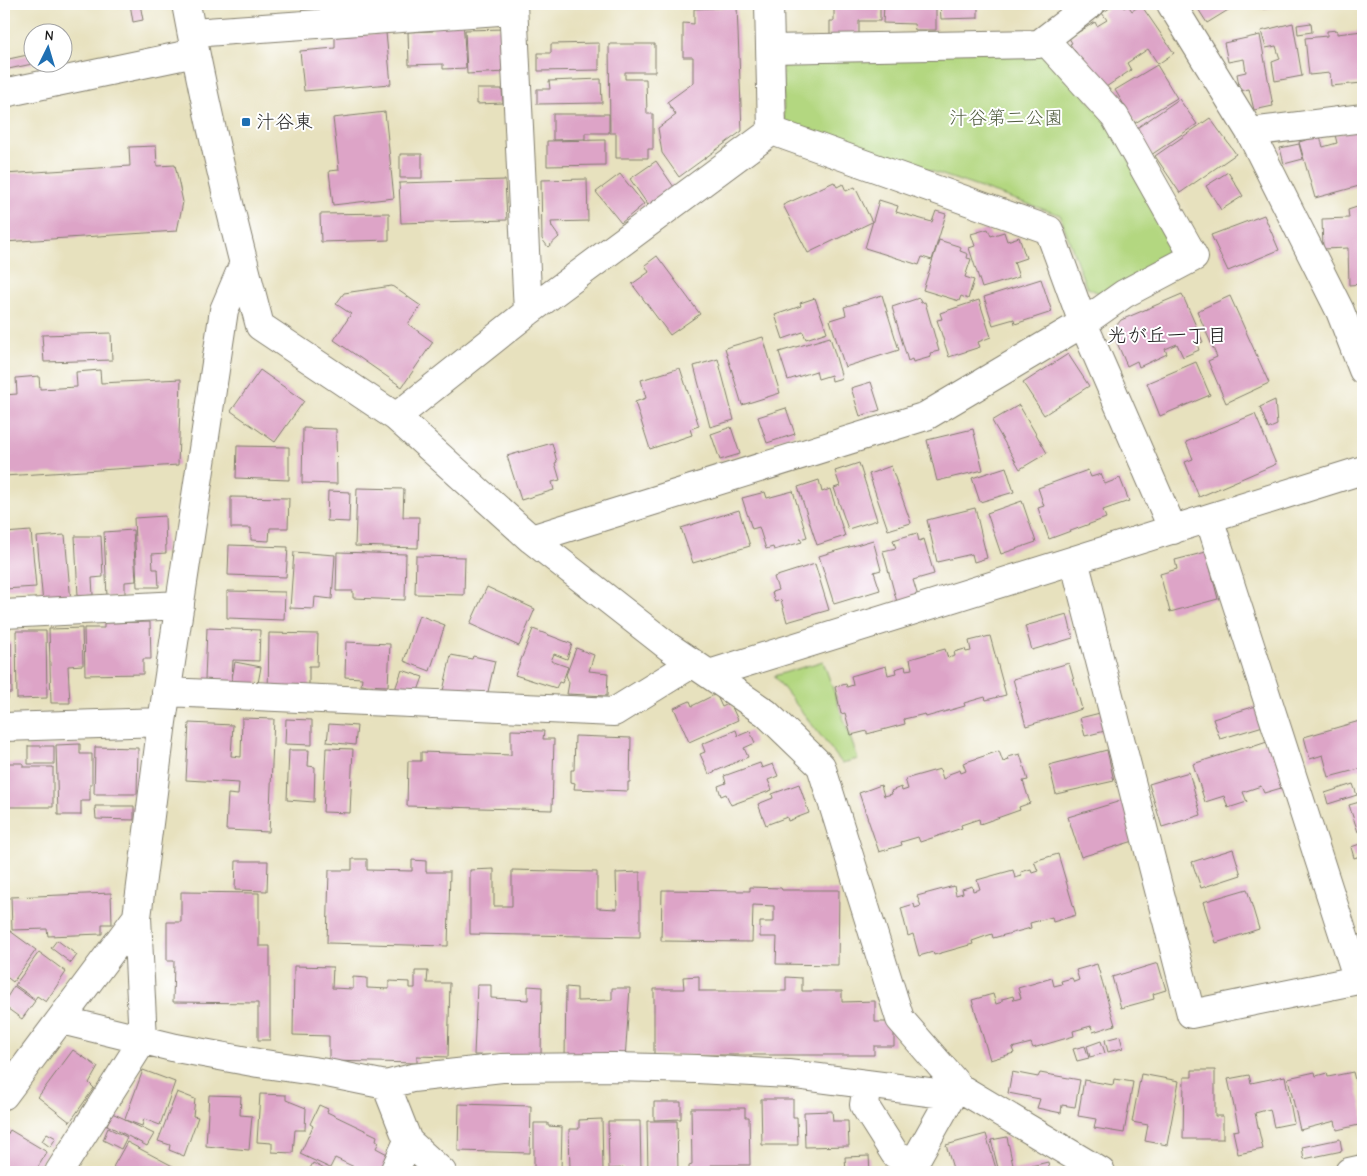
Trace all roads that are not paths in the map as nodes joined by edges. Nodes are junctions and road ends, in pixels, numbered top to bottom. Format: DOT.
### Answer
graph roads {
  1 [pos="186,4"];
  2 [pos="769,4"];
  3 [pos="1091,4"];
  4 [pos="1171,4"];
  5 [pos="513,7"];
  6 [pos="1045,40"];
  7 [pos="193,43"];
  8 [pos="770,49"];
  9 [pos="4,93"];
  10 [pos="1363,118"];
  11 [pos="772,131"];
  12 [pos="1250,132"];
  13 [pos="244,264"];
  14 [pos="1352,311"];
  15 [pos="528,312"];
  16 [pos="1083,322"];
  17 [pos="1363,370"];
  18 [pos="396,417"];
  19 [pos="1363,470"];
  20 [pos="1209,518"];
  21 [pos="1172,530"];
  22 [pos="531,539"];
  23 [pos="1074,560"];
  24 [pos="180,605"];
  25 [pos="4,614"];
  26 [pos="701,669"];
  27 [pos="166,692"];
  28 [pos="162,722"];
  29 [pos="4,727"];
  30 [pos="137,917"];
  31 [pos="61,1020"];
  32 [pos="143,1040"];
  33 [pos="867,1084"];
  34 [pos="386,1085"];
  35 [pos="956,1091"];
  36 [pos="4,1096"];
  37 [pos="408,1142"];
  38 [pos="906,1165"];
  39 [pos="1363,1168"];
  40 [pos="59,1172"];
  41 [pos="394,1172"];
  42 [pos="442,1172"];
  43 [pos="1101,1172"];
  44 [pos="1349,1172"];
  1 -- 7 [label="street"];
  2 -- 8 [label="street"];
  3 -- 6 [label="street"];
  4 -- 12 [label="street"];
  5 -- 7 [label="street"];
  5 -- 15 [label="street"];
  6 -- 8 [label="street"];
  6 -- 16 [label="street"];
  7 -- 9 [label="street"];
  7 -- 13 [label="street"];
  8 -- 11 [label="street"];
  10 -- 12 [label="street"];
  11 -- 15 [label="street"];
  11 -- 16 [label="street"];
  12 -- 14 [label="street"];
  13 -- 18 [label="street"];
  13 -- 24 [label="street"];
  14 -- 17 [label="street"];
  15 -- 18 [label="street"];
  16 -- 21 [label="street"];
  16 -- 22 [label="street"];
  18 -- 22 [label="street"];
  19 -- 20 [label="street"];
  20 -- 21 [label="street"];
  20 -- 23 [label="street"];
  21 -- 23 [label="street"];
  22 -- 26 [label="street"];
  23 -- 26 [label="street"];
  24 -- 25 [label="street"];
  24 -- 27 [label="street"];
  26 -- 27 [label="street"];
  26 -- 35 [label="street"];
  27 -- 28 [label="street"];
  28 -- 29 [label="street"];
  28 -- 30 [label="street"];
  30 -- 31 [label="street"];
  30 -- 32 [label="street"];
  31 -- 32 [label="street"];
  31 -- 36 [label="street"];
  32 -- 34 [label="street"];
  32 -- 40 [label="street"];
  33 -- 34 [label="street"];
  33 -- 35 [label="street"];
  33 -- 38 [label="street"];
  34 -- 37 [label="street"];
  35 -- 38 [label="street"];
  35 -- 43 [label="street"];
  37 -- 41 [label="street"];
  37 -- 42 [label="street"];
  39 -- 44 [label="street"];
}
